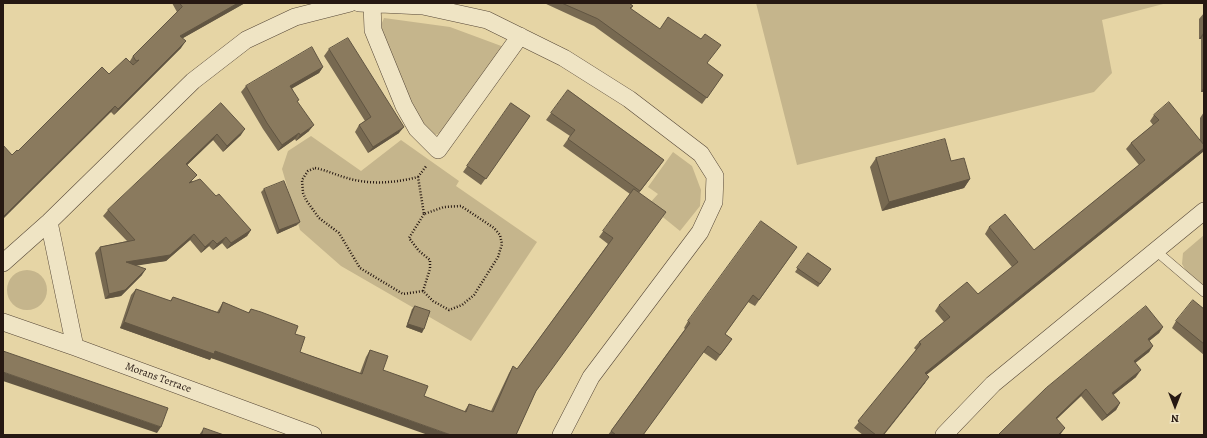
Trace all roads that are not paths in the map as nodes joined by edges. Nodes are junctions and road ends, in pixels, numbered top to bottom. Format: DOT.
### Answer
graph roads {
  1 [pos="350,3"];
  2 [pos="366,3"];
  3 [pos="520,36"];
  4 [pos="1204,211"];
  5 [pos="49,222"];
  6 [pos="1156,251"];
  7 [pos="3,263"];
  8 [pos="1204,292"];
  9 [pos="3,322"];
  10 [pos="75,348"];
  11 [pos="313,435"];
  12 [pos="561,435"];
  13 [pos="944,435"];
  1 -- 5 [label="street"];
  2 -- 3 [label="street"];
  2 -- 3 [label="street"];
  3 -- 12 [label="street"];
  4 -- 6 [label="street"];
  5 -- 7 [label="street"];
  5 -- 10 [label="street"];
  6 -- 8 [label="lane"];
  6 -- 13 [label="street"];
  9 -- 10 [label="street, Morans Terrace"];
  10 -- 11 [label="street, Morans Terrace"];
}
